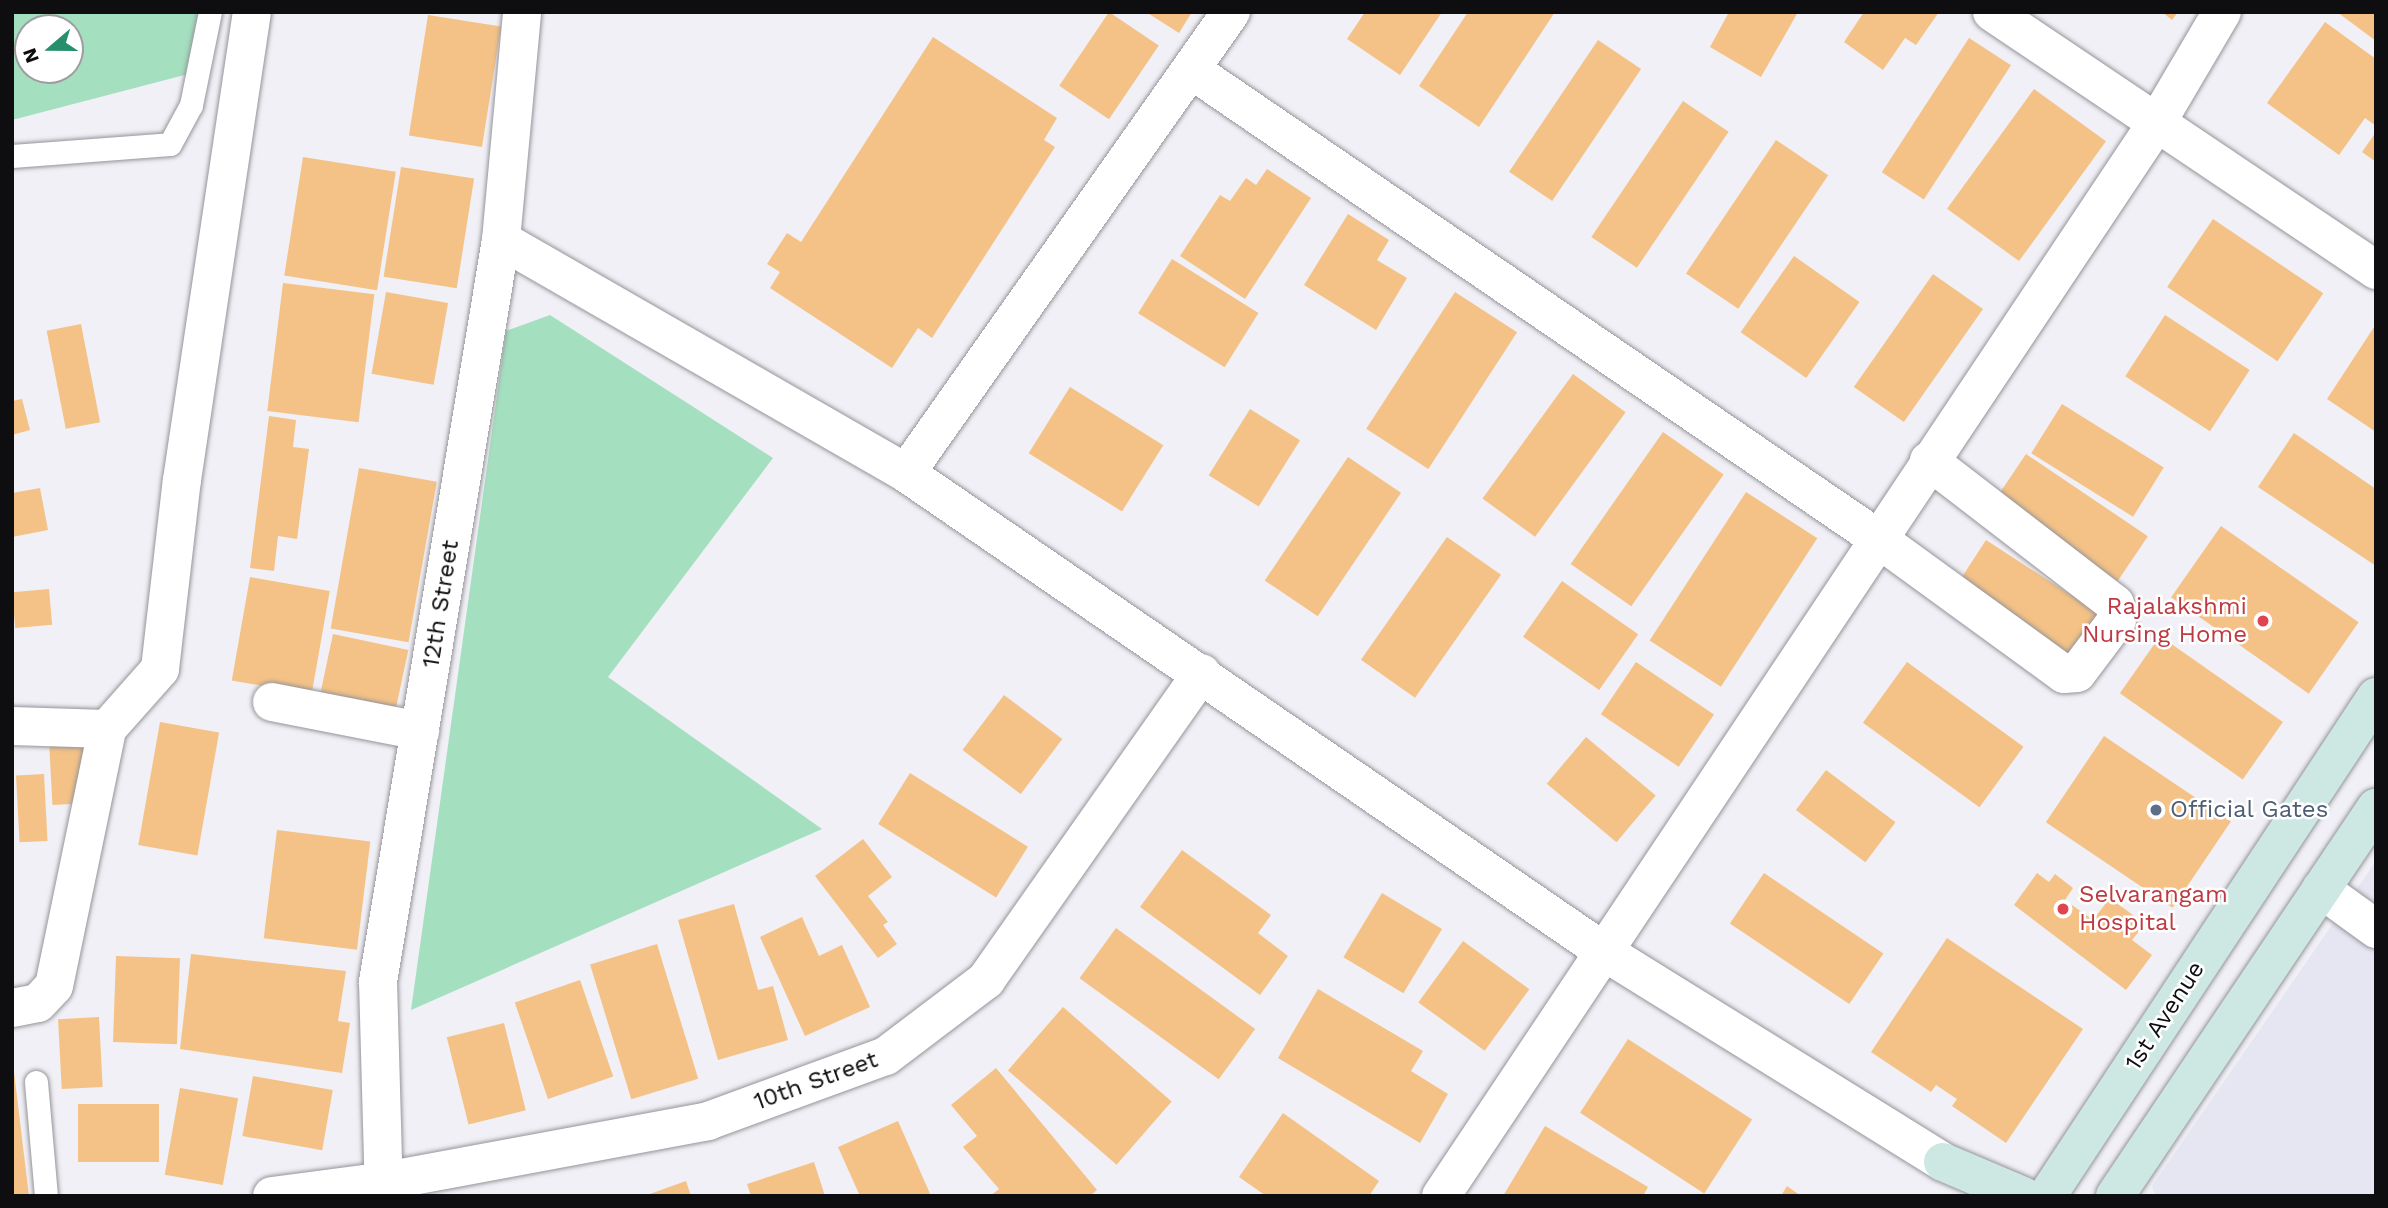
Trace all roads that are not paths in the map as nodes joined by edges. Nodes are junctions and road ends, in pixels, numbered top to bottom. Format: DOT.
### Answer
graph roads {
  1 [pos="210,12"];
  2 [pos="252,12"];
  3 [pos="522,12"];
  4 [pos="1231,12"];
  5 [pos="1992,12"];
  6 [pos="2222,12"];
  7 [pos="1193,71"];
  8 [pos="2156,124"];
  9 [pos="12,156"];
  10 [pos="501,240"];
  11 [pos="2375,268"];
  12 [pos="1929,461"];
  13 [pos="906,472"];
  14 [pos="1877,538"];
  15 [pos="1202,673"];
  16 [pos="2376,697"];
  17 [pos="272,702"];
  18 [pos="12,726"];
  19 [pos="107,729"];
  20 [pos="420,731"];
  21 [pos="2376,807"];
  22 [pos="2321,889"];
  23 [pos="2376,929"];
  24 [pos="1603,951"];
  25 [pos="12,1008"];
  26 [pos="36,1082"];
  27 [pos="1943,1162"];
  28 [pos="382,1189"];
  29 [pos="46,1196"];
  30 [pos="272,1196"];
  31 [pos="1441,1196"];
  32 [pos="1970,1196"];
  33 [pos="2023,1196"];
  34 [pos="2047,1196"];
  35 [pos="2115,1196"];
  1 -- 9 [label="lane"];
  2 -- 19 [label="street"];
  3 -- 10 [label="street, 12th Street"];
  4 -- 7 [label="street"];
  5 -- 8 [label="street"];
  6 -- 8 [label="street"];
  7 -- 13 [label="street"];
  7 -- 14 [label="street"];
  8 -- 11 [label="street"];
  8 -- 12 [label="street"];
  10 -- 13 [label="street"];
  10 -- 20 [label="street, 12th Street"];
  12 -- 14 [label="street"];
  12 -- 14 [label="street"];
  13 -- 15 [label="street"];
  14 -- 24 [label="street"];
  15 -- 24 [label="street"];
  15 -- 28 [label="street, 10th Street"];
  16 -- 34 [label="main road, 1st Avenue"];
  17 -- 20 [label="street"];
  18 -- 19 [label="street"];
  19 -- 25 [label="street"];
  20 -- 28 [label="street, 12th Street"];
  21 -- 22 [label="main road"];
  22 -- 23 [label="street"];
  22 -- 35 [label="main road"];
  24 -- 27 [label="street"];
  24 -- 31 [label="street"];
  26 -- 29 [label="lane"];
  27 -- 32 [label="main road"];
  27 -- 33 [label="main road"];
  28 -- 30 [label="street, 10th Street"];
}
